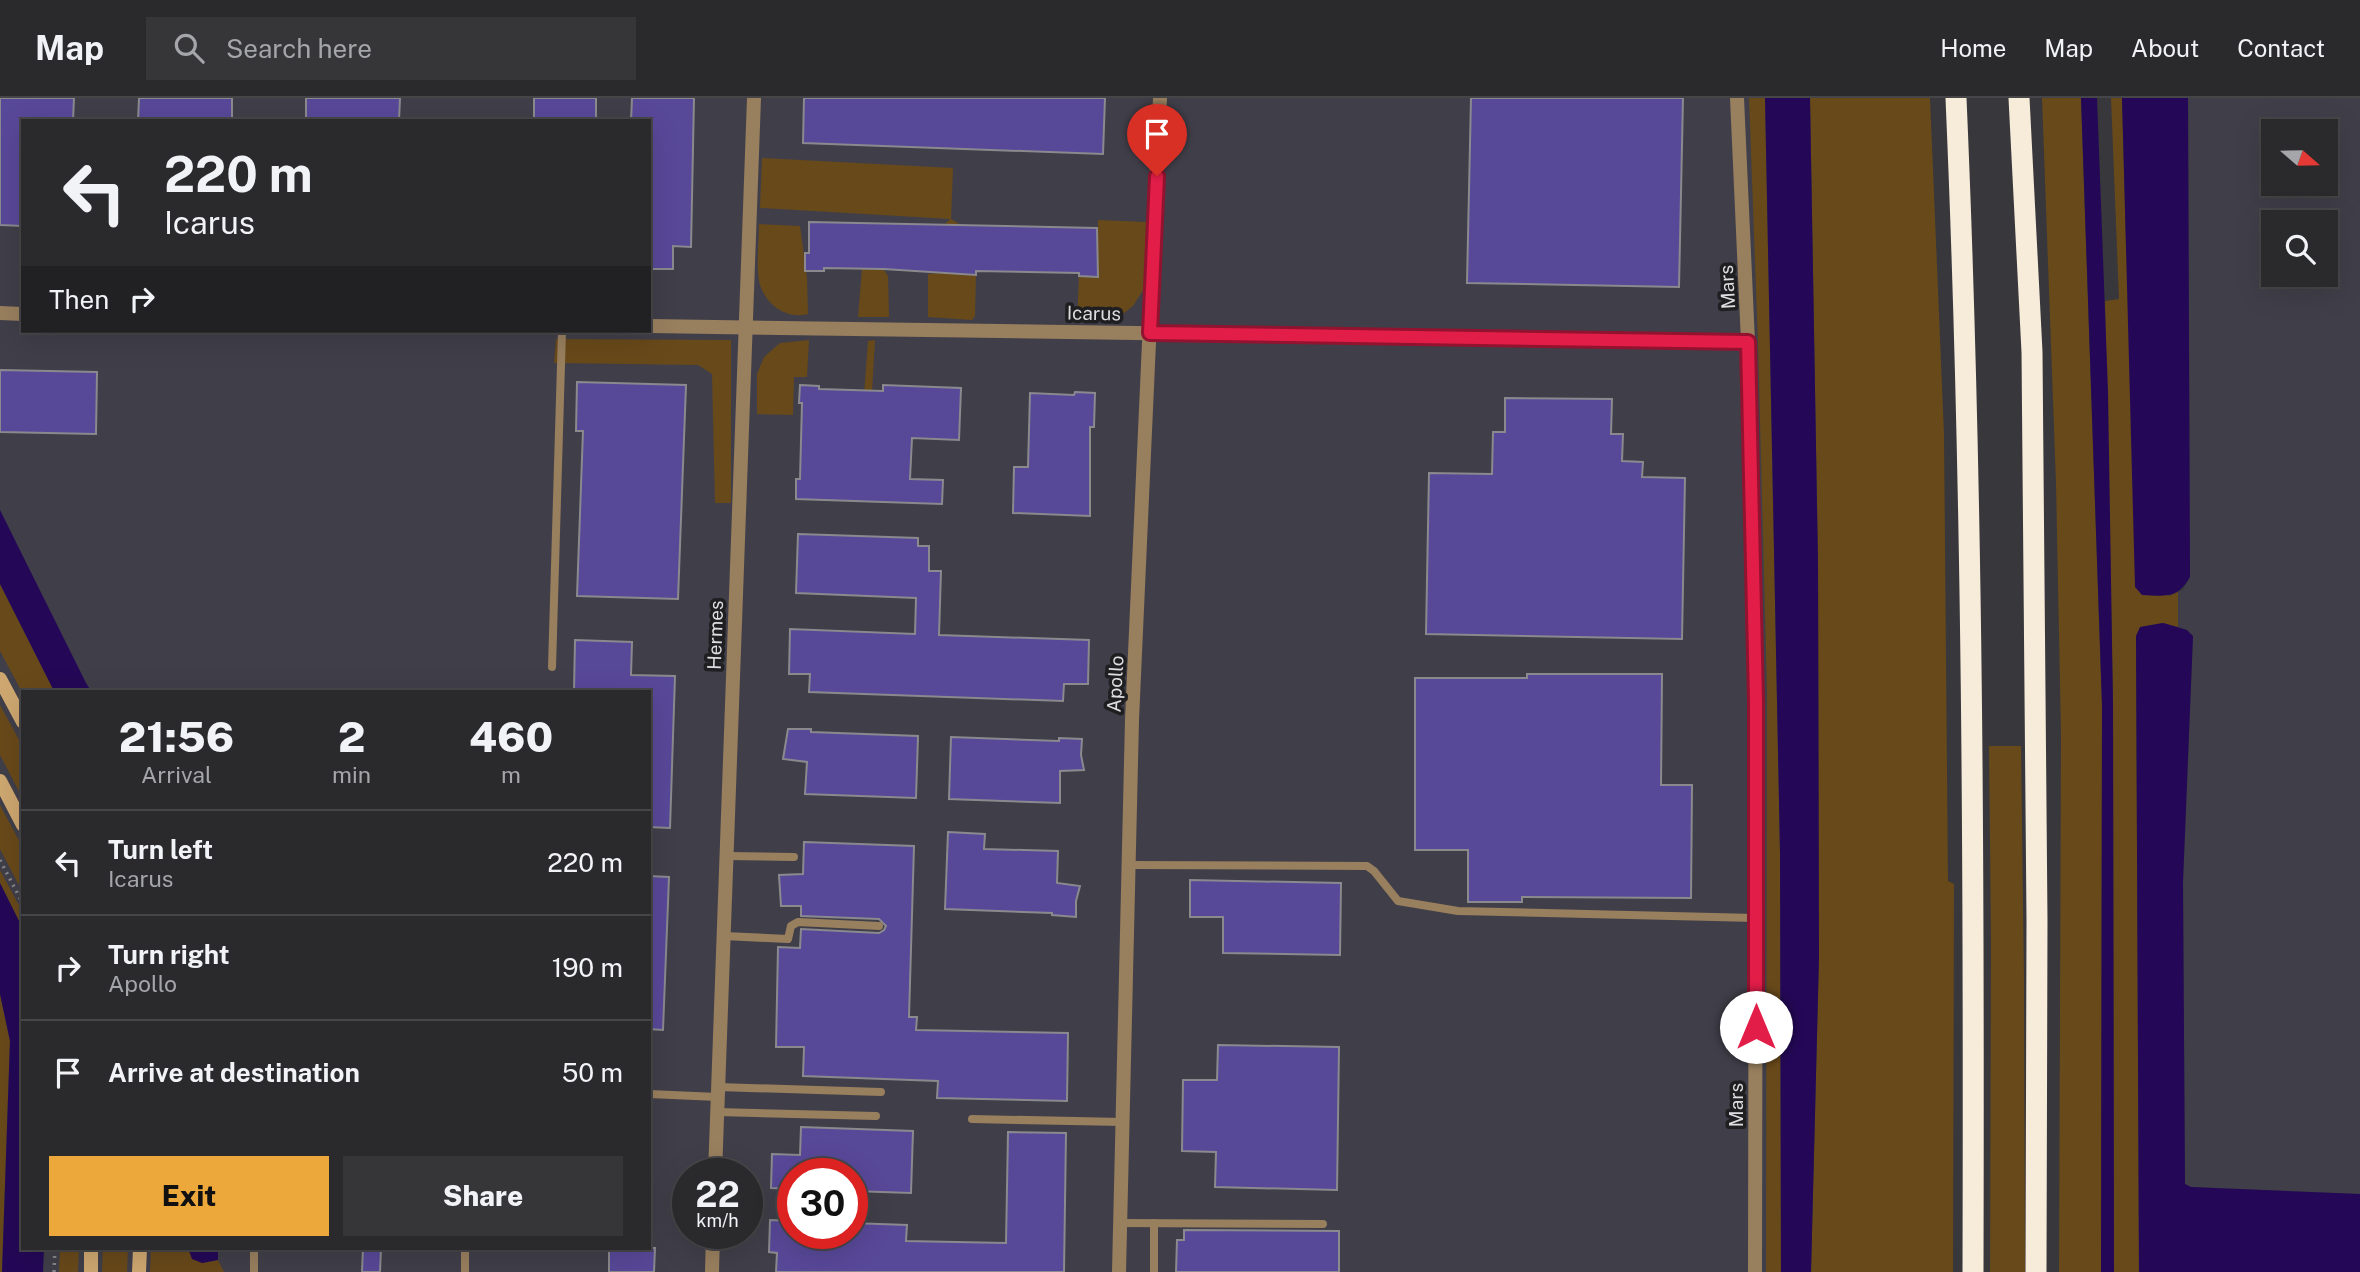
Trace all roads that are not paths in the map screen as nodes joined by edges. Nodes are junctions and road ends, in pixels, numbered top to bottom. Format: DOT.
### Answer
graph roads {
  1 [pos="754,98"];
  2 [pos="1160,98"];
  3 [pos="1737,98"];
  4 [pos="1955,98"];
  5 [pos="2018,98"];
  6 [pos="0,313"];
  7 [pos="21,314"];
  8 [pos="651,326"];
  9 [pos="746,328"];
  10 [pos="562,333"];
  11 [pos="1150,333"];
  12 [pos="1748,342"];
  13 [pos="552,667"];
  14 [pos="0,679"];
  15 [pos="21,718"];
  16 [pos="0,781"];
  17 [pos="21,821"];
  18 [pos="726,856"];
  19 [pos="794,857"];
  20 [pos="1129,865"];
  21 [pos="1756,918"];
  22 [pos="879,926"];
  23 [pos="724,936"];
  24 [pos="881,1091"];
  25 [pos="718,1092"];
  26 [pos="651,1094"];
  27 [pos="717,1112"];
  28 [pos="876,1116"];
  29 [pos="972,1119"];
  30 [pos="1123,1122"];
  31 [pos="716,1158"];
  32 [pos="1120,1223"];
  33 [pos="1154,1223"];
  34 [pos="1323,1224"];
  35 [pos="713,1249"];
  36 [pos="91,1250"];
  37 [pos="139,1250"];
  38 [pos="254,1250"];
  39 [pos="465,1250"];
  40 [pos="90,1272"];
  41 [pos="139,1272"];
  42 [pos="254,1272"];
  43 [pos="465,1272"];
  44 [pos="712,1272"];
  45 [pos="1119,1272"];
  46 [pos="1154,1272"];
  47 [pos="1755,1272"];
  48 [pos="1973,1272"];
  49 [pos="2036,1272"];
  1 -- 9 [label="street, Hermes"];
  2 -- 11 [label="street, Apollo"];
  3 -- 12 [label="street, Mars"];
  4 -- 48 [label="highway"];
  5 -- 49 [label="highway"];
  6 -- 7 [label="street"];
  8 -- 9 [label="street, Icarus"];
  9 -- 11 [label="street, Icarus"];
  9 -- 18 [label="street, Hermes"];
  10 -- 13 [label="lane"];
  11 -- 12 [label="street, Icarus"];
  11 -- 20 [label="street, Apollo"];
  12 -- 21 [label="street, Mars"];
  14 -- 15 [label="main road"];
  16 -- 17 [label="main road"];
  18 -- 19 [label="lane"];
  18 -- 23 [label="street, Hermes"];
  20 -- 21 [label="lane"];
  20 -- 30 [label="street, Apollo"];
  21 -- 47 [label="street, Mars"];
  22 -- 23 [label="lane"];
  23 -- 25 [label="street, Hermes"];
  24 -- 25 [label="lane"];
  25 -- 26 [label="lane"];
  25 -- 27 [label="street, Hermes"];
  27 -- 28 [label="lane"];
  27 -- 31 [label="street, Hermes"];
  29 -- 30 [label="lane"];
  30 -- 32 [label="street, Apollo"];
  32 -- 33 [label="lane"];
  32 -- 45 [label="street, Apollo"];
  33 -- 34 [label="lane"];
  33 -- 46 [label="lane"];
  35 -- 44 [label="street"];
  36 -- 40 [label="main road"];
  37 -- 41 [label="main road"];
  38 -- 42 [label="lane"];
  39 -- 43 [label="lane"];
}
